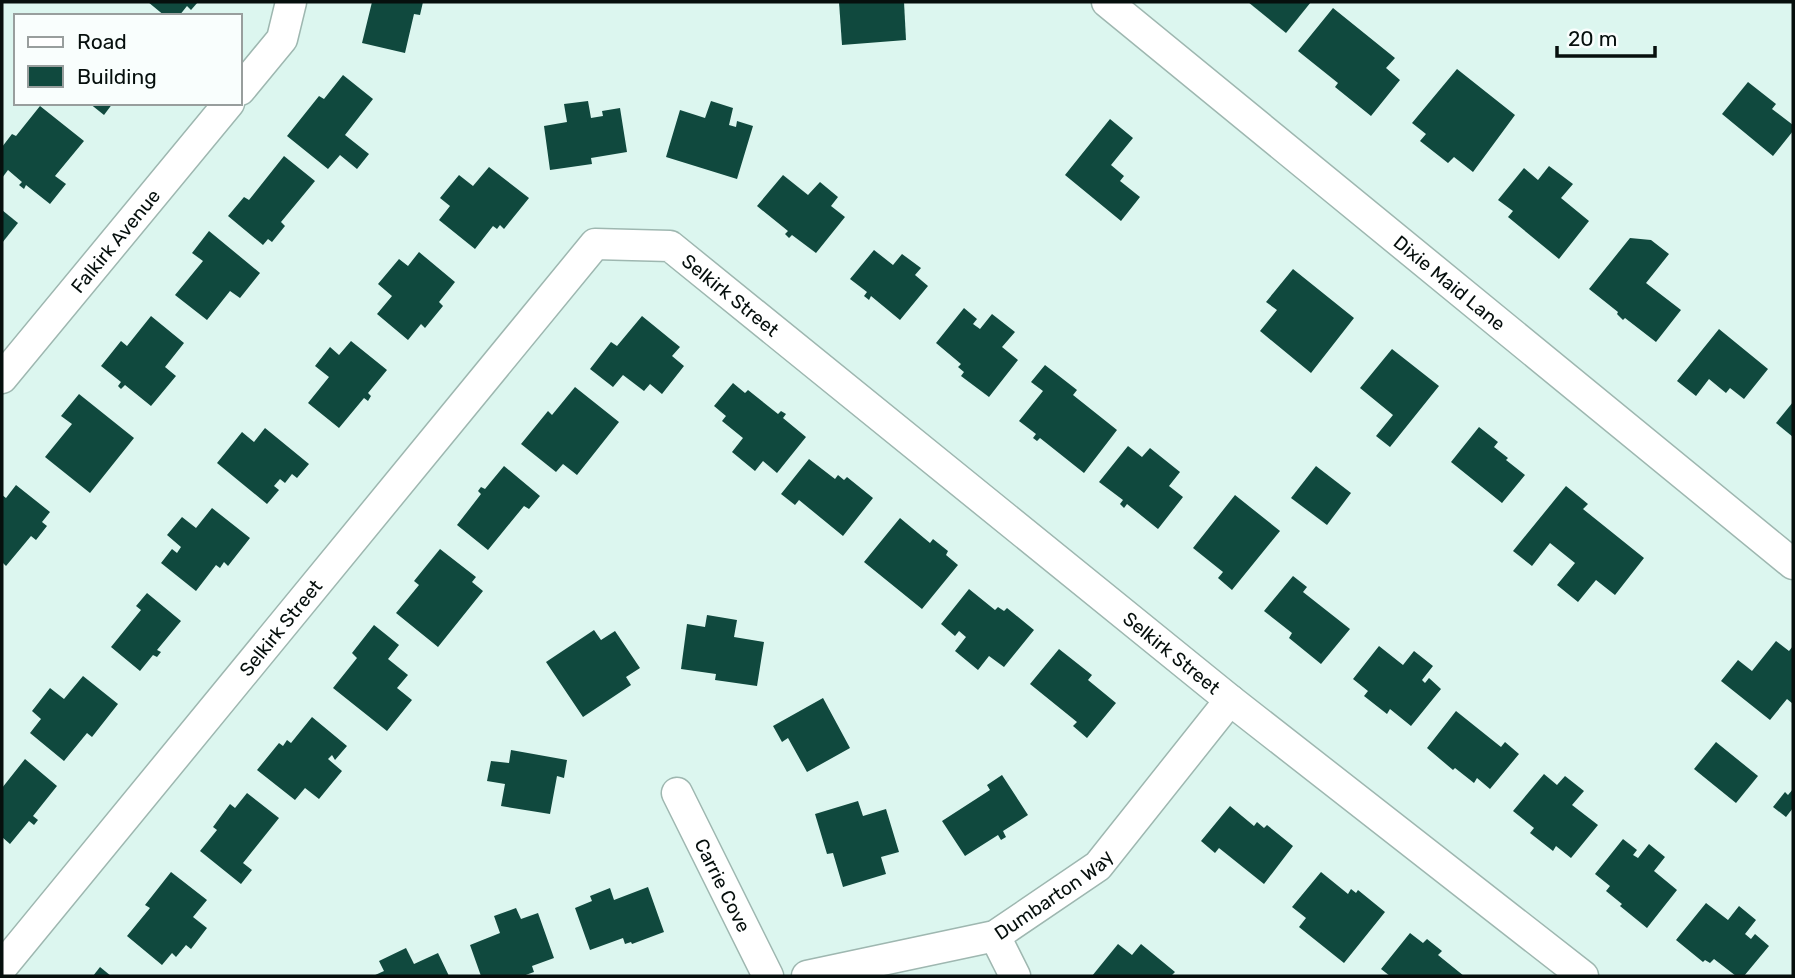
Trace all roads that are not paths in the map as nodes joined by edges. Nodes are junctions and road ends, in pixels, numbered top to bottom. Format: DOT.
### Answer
graph roads {
  1 [pos="291,2"];
  2 [pos="1107,2"];
  3 [pos="242,88"];
  4 [pos="227,105"];
  5 [pos="2,378"];
  6 [pos="1793,564"];
  7 [pos="1230,700"];
  8 [pos="677,793"];
  9 [pos="995,936"];
  10 [pos="2,967"];
  11 [pos="768,976"];
  12 [pos="807,976"];
  13 [pos="1015,976"];
  14 [pos="1583,976"];
  1 -- 3 [label="street"];
  2 -- 6 [label="street, Dixie Maid Lane"];
  4 -- 5 [label="street, Falkirk Avenue"];
  7 -- 9 [label="street, Dumbarton Way"];
  7 -- 10 [label="street, Selkirk Street"];
  7 -- 14 [label="street, Selkirk Street"];
  8 -- 11 [label="street, Carrie Cove"];
  9 -- 12 [label="street, Dumbarton Way"];
  9 -- 13 [label="street"];
}
